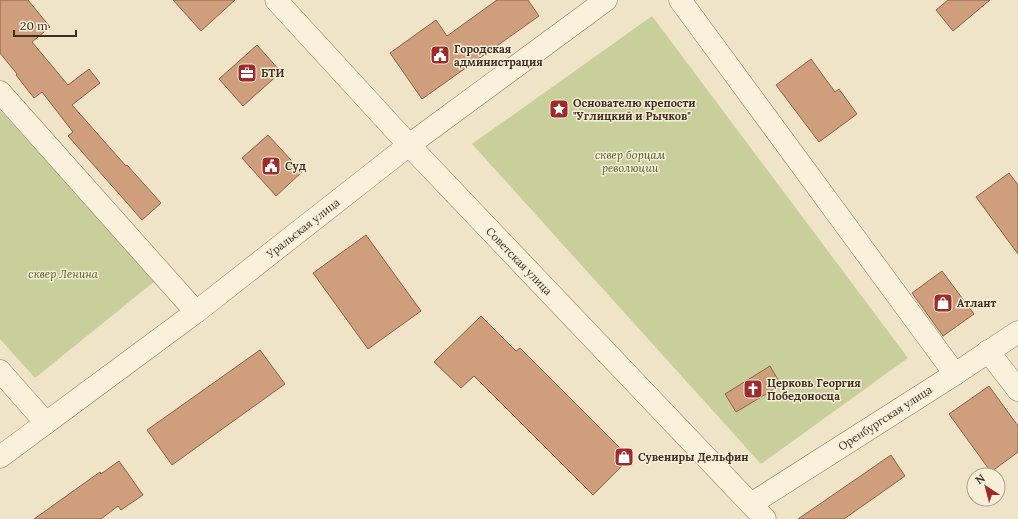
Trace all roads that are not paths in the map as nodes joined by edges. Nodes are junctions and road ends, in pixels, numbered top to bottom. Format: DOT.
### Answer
graph roads {
  1 [pos="276,0"];
  2 [pos="606,0"];
  3 [pos="680,0"];
  4 [pos="0,92"];
  5 [pos="409,145"];
  6 [pos="196,312"];
  7 [pos="1018,332"];
  8 [pos="988,351"];
  9 [pos="0,371"];
  10 [pos="955,374"];
  11 [pos="1018,390"];
  12 [pos="46,423"];
  13 [pos="0,457"];
  14 [pos="758,512"];
  1 -- 5 [label="street, Советская улица"];
  2 -- 5 [label="street, Уральская улица"];
  3 -- 10 [label="street"];
  4 -- 6 [label="street"];
  5 -- 6 [label="street, Уральская улица"];
  5 -- 14 [label="street, Советская улица"];
  6 -- 12 [label="street, Уральская улица"];
  7 -- 8 [label="street, Оренбургская улица"];
  8 -- 10 [label="street, Оренбургская улица"];
  8 -- 11 [label="street"];
  9 -- 12 [label="street"];
  10 -- 14 [label="street, Оренбургская улица"];
  12 -- 13 [label="street, Уральская улица"];
}
